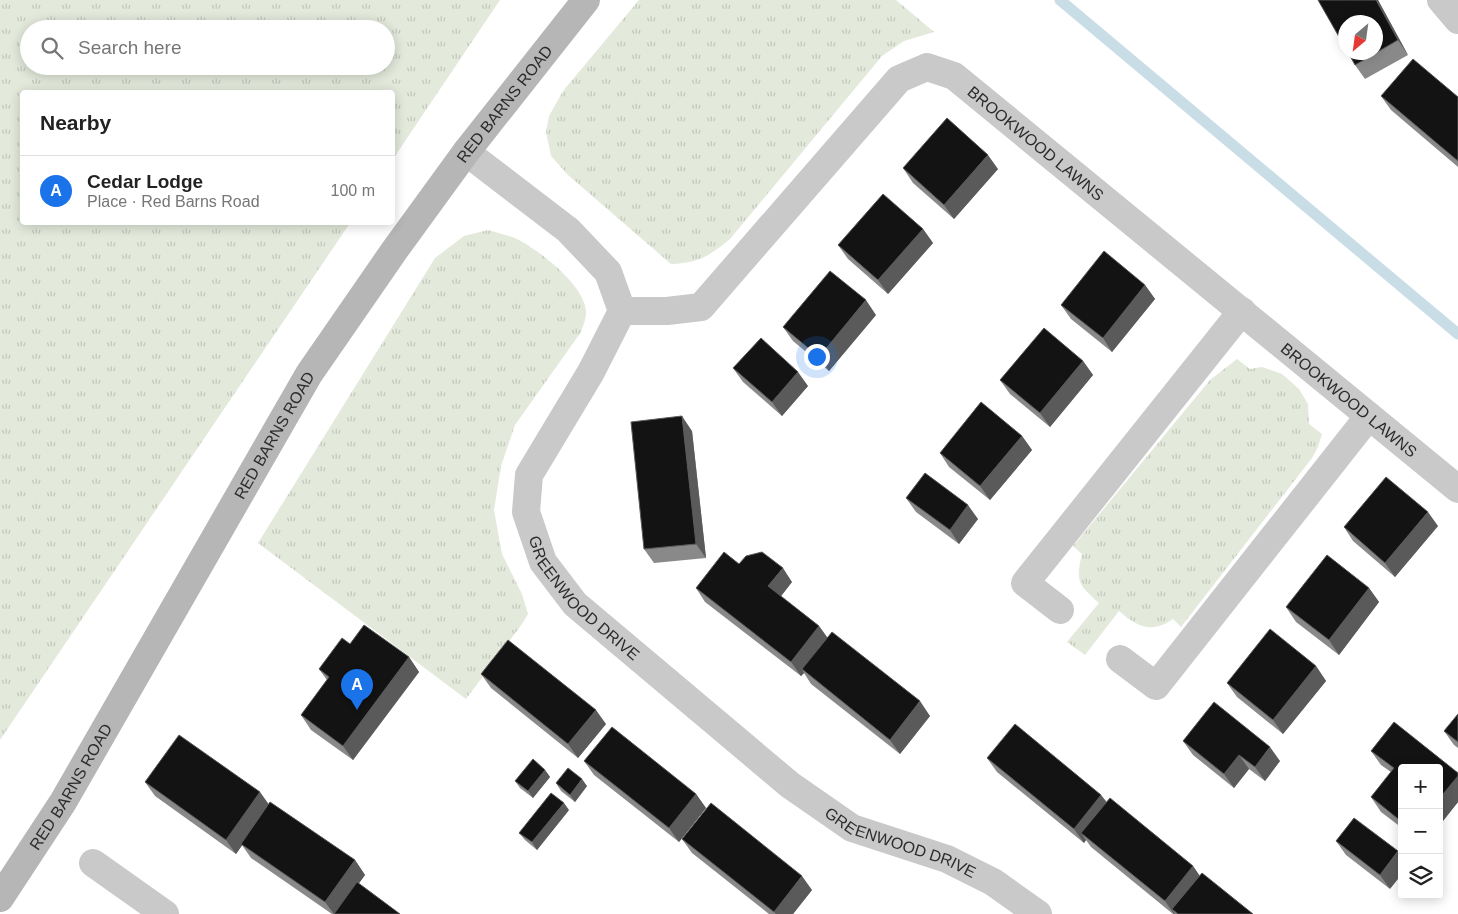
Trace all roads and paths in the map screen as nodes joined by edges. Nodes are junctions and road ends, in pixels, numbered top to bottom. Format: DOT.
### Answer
graph roads {
  1 [pos="586,0"];
  2 [pos="1441,0"];
  3 [pos="1458,20"];
  4 [pos="466,152"];
  5 [pos="622,311"];
  6 [pos="1242,311"];
  7 [pos="1369,416"];
  8 [pos="1458,489"];
  9 [pos="1060,610"];
  10 [pos="1120,659"];
  11 [pos="93,863"];
  12 [pos="0,898"];
  13 [pos="165,914"];
  14 [pos="1038,914"];
  1 -- 4 [label="street, RED BARNS ROAD"];
  2 -- 3 [label="street"];
  4 -- 5 [label="street"];
  4 -- 12 [label="street, RED BARNS ROAD"];
  5 -- 6 [label="street, BROOKWOOD LAWNS"];
  5 -- 14 [label="street, GREENWOOD DRIVE"];
  6 -- 7 [label="street, BROOKWOOD LAWNS"];
  6 -- 9 [label="street"];
  7 -- 8 [label="street, BROOKWOOD LAWNS"];
  7 -- 10 [label="street"];
  11 -- 13 [label="street"];
}
